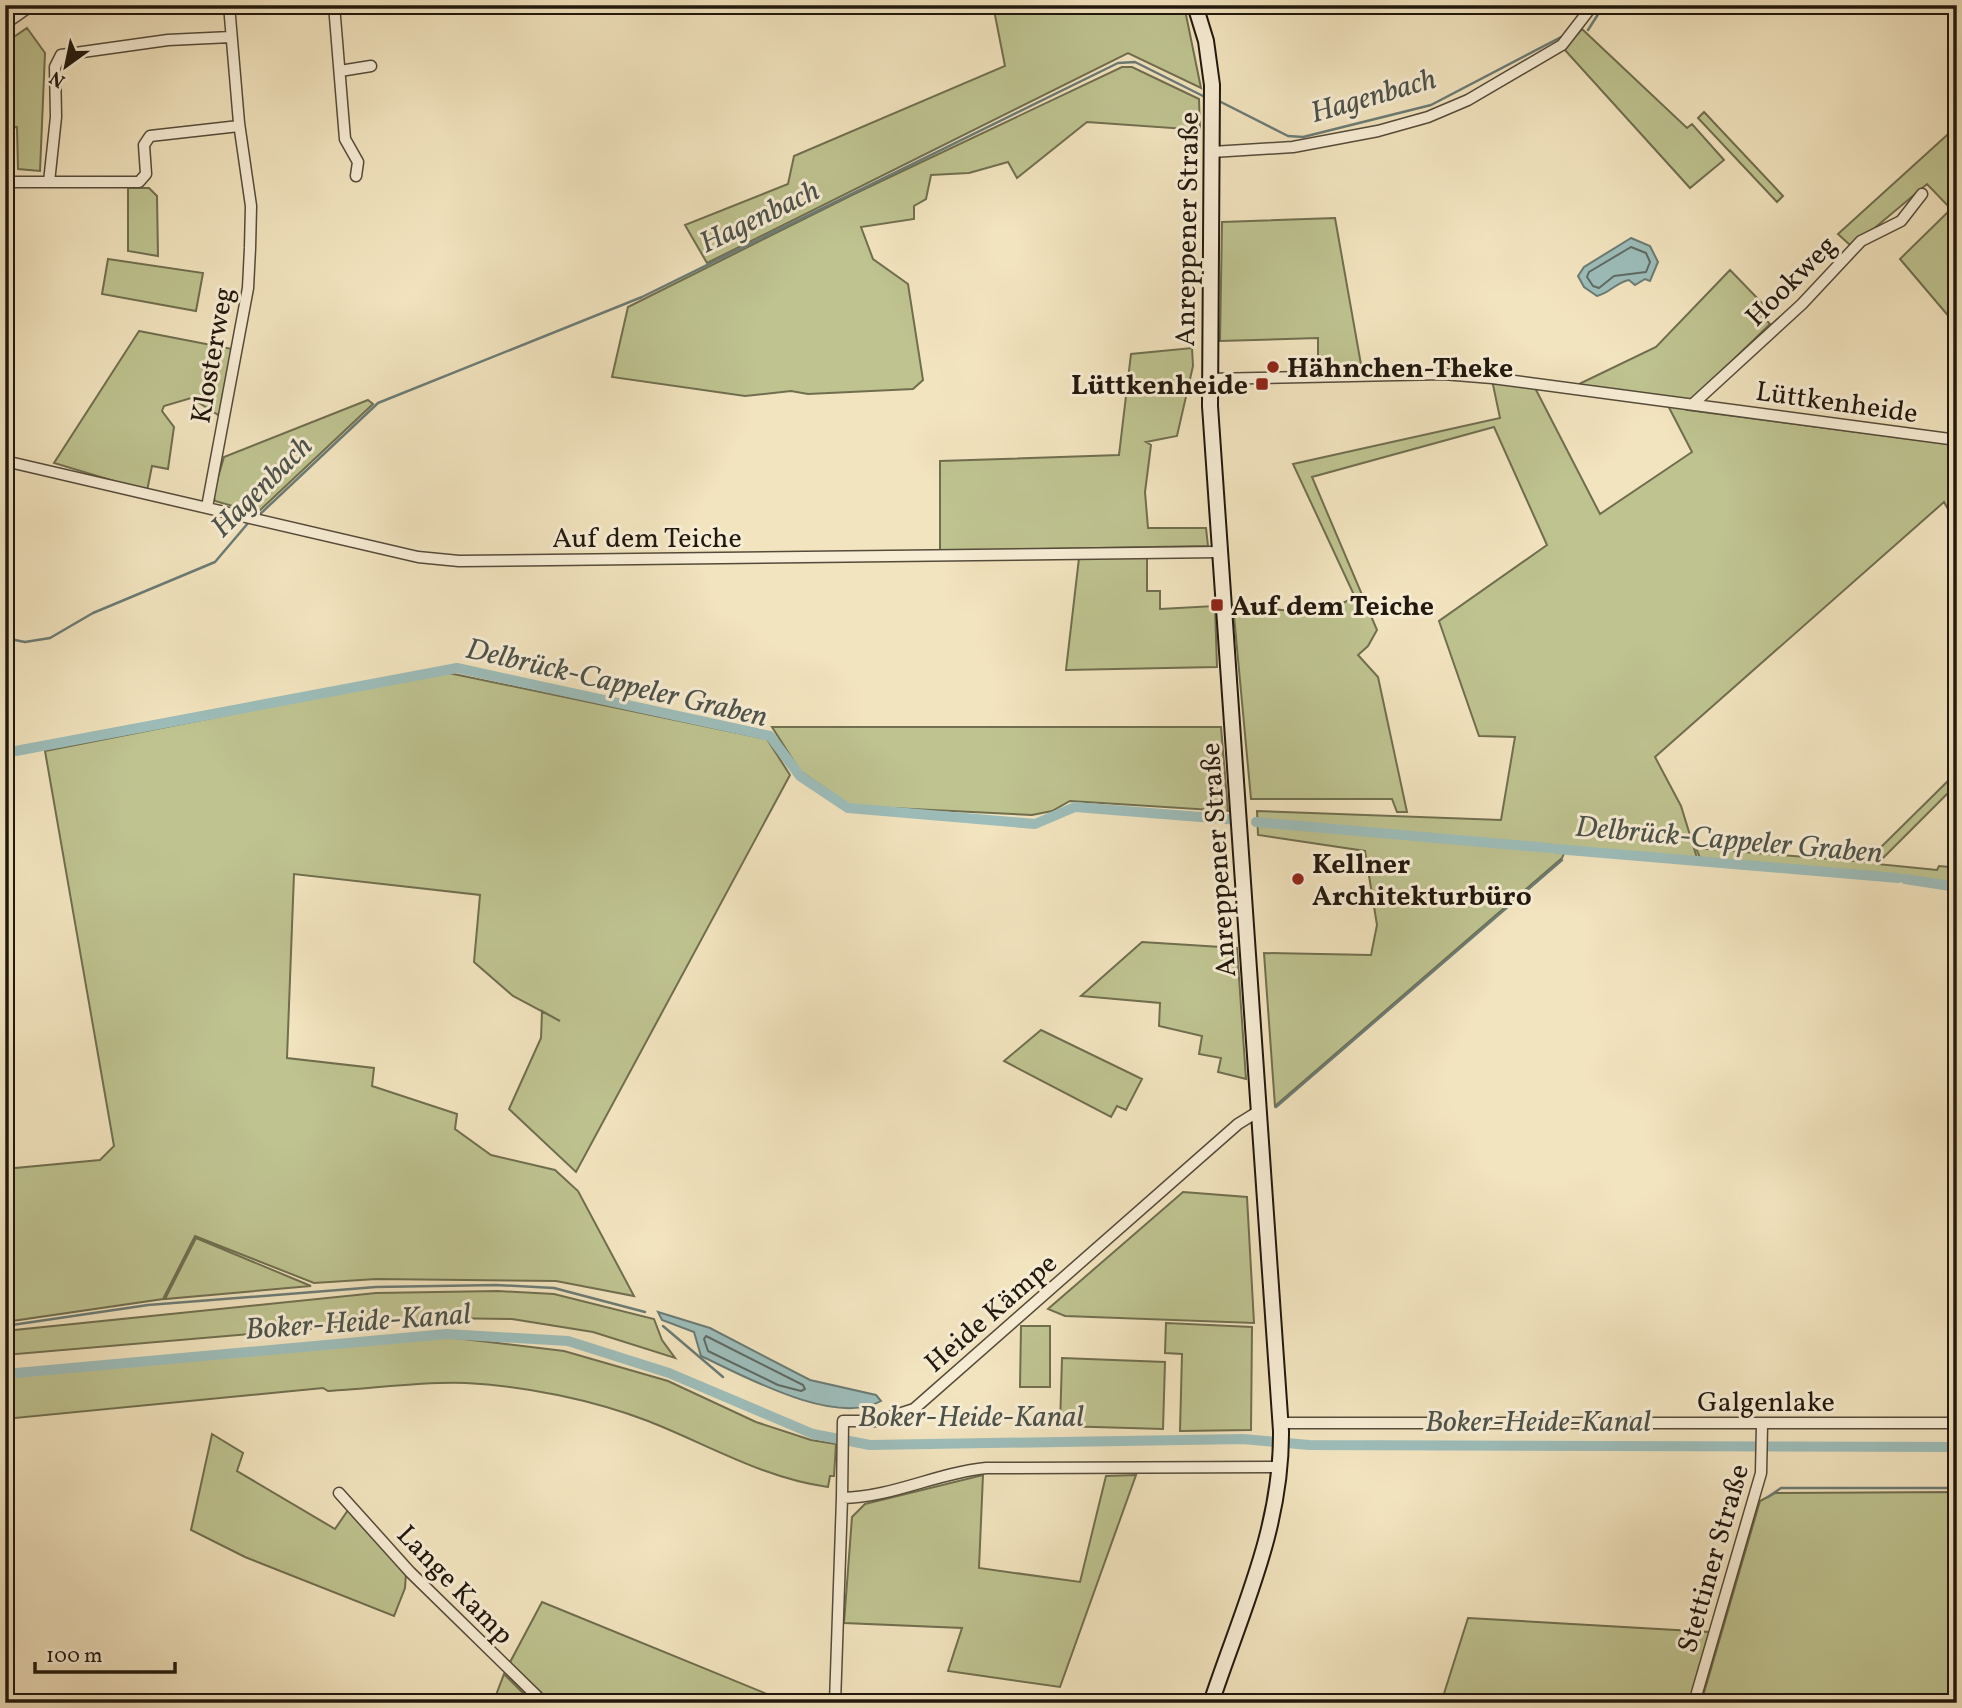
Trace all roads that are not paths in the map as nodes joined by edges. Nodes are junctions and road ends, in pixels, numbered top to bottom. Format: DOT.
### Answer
graph roads {
  1 [pos="32,5"];
  2 [pos="229,5"];
  3 [pos="334,5"];
  4 [pos="1195,5"];
  5 [pos="1593,5"];
  6 [pos="5,24"];
  7 [pos="232,37"];
  8 [pos="371,66"];
  9 [pos="340,71"];
  10 [pos="239,126"];
  11 [pos="1212,152"];
  12 [pos="356,176"];
  13 [pos="5,182"];
  14 [pos="48,182"];
  15 [pos="1922,194"];
  16 [pos="1208,379"];
  17 [pos="1693,404"];
  18 [pos="1957,440"];
  19 [pos="5,461"];
  20 [pos="206,507"];
  21 [pos="1219,552"];
  22 [pos="1259,1111"];
  23 [pos="1957,1423"];
  24 [pos="1762,1429"];
  25 [pos="1280,1437"];
  26 [pos="1280,1467"];
  27 [pos="339,1493"];
  28 [pos="842,1499"];
  29 [pos="544,1703"];
  30 [pos="835,1703"];
  31 [pos="1212,1703"];
  32 [pos="1694,1703"];
  1 -- 6 [label="street"];
  2 -- 7 [label="street, Klosterweg"];
  3 -- 9 [label="street"];
  4 -- 11 [label="street, Anreppener Straße"];
  5 -- 11 [label="street"];
  7 -- 10 [label="street, Klosterweg"];
  7 -- 14 [label="street"];
  8 -- 9 [label="street"];
  9 -- 12 [label="street"];
  10 -- 14 [label="street"];
  10 -- 20 [label="street, Klosterweg"];
  11 -- 16 [label="street, Anreppener Straße"];
  13 -- 14 [label="street"];
  15 -- 17 [label="street, Hookweg"];
  16 -- 17 [label="street, Lüttkenheide"];
  16 -- 21 [label="street, Anreppener Straße"];
  17 -- 18 [label="street, Lüttkenheide"];
  19 -- 20 [label="street"];
  20 -- 21 [label="street, Auf dem Teiche"];
  21 -- 22 [label="street, Anreppener Straße"];
  22 -- 25 [label="street, Anreppener Straße"];
  22 -- 28 [label="street, Heide Kämpe"];
  23 -- 24 [label="street, Galgenlake"];
  24 -- 25 [label="street, Galgenlake"];
  24 -- 32 [label="street, Stettiner Straße"];
  25 -- 26 [label="street, Anreppener Straße"];
  26 -- 28 [label="street"];
  26 -- 31 [label="street, Anreppener Straße"];
  27 -- 29 [label="street, Lange Kamp"];
  28 -- 30 [label="street"];
}
